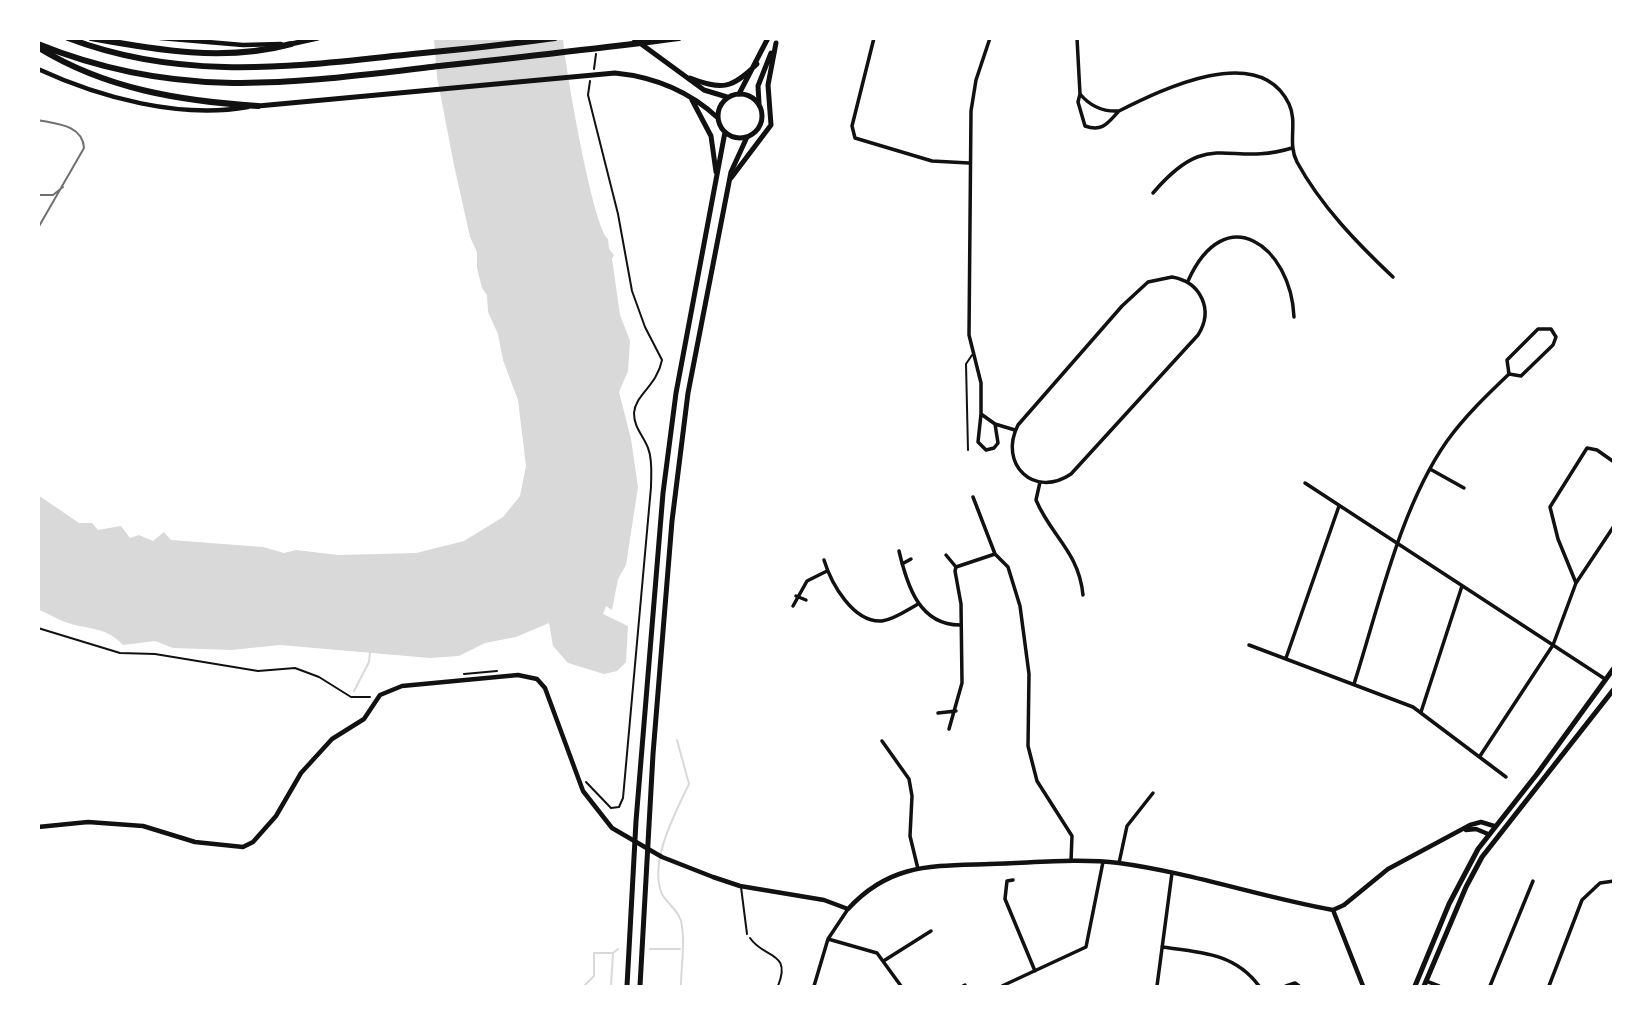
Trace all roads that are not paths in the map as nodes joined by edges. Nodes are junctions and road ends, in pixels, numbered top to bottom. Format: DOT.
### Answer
graph roads {
  1 [pos="68,38"];
  2 [pos="90,38"];
  3 [pos="160,38"];
  4 [pos="318,38"];
  5 [pos="555,38"];
  6 [pos="633,38"];
  7 [pos="679,38"];
  8 [pos="768,38"];
  9 [pos="874,38"];
  10 [pos="990,38"];
  11 [pos="1077,38"];
  12 [pos="777,41"];
  13 [pos="291,44"];
  14 [pos="38,46"];
  15 [pos="757,64"];
  16 [pos="38,69"];
  17 [pos="689,78"];
  18 [pos="739,93"];
  19 [pos="1080,94"];
  20 [pos="689,95"];
  21 [pos="727,97"];
  22 [pos="759,103"];
  23 [pos="258,106"];
  24 [pos="1119,111"];
  25 [pos="718,118"];
  26 [pos="725,132"];
  27 [pos="747,137"];
  28 [pos="1292,148"];
  29 [pos="969,163"];
  30 [pos="729,181"];
  31 [pos="715,186"];
  32 [pos="1153,193"];
  33 [pos="1393,277"];
  34 [pos="1188,281"];
  35 [pos="1294,317"];
  36 [pos="972,354"];
  37 [pos="1508,374"];
  38 [pos="981,414"];
  39 [pos="995,424"];
  40 [pos="1015,430"];
  41 [pos="968,450"];
  42 [pos="1614,462"];
  43 [pos="1430,469"];
  44 [pos="1040,482"];
  45 [pos="1305,483"];
  46 [pos="1464,488"];
  47 [pos="973,496"];
  48 [pos="1339,506"];
  49 [pos="1614,526"];
  50 [pos="1399,545"];
  51 [pos="899,551"];
  52 [pos="995,554"];
  53 [pos="946,555"];
  54 [pos="911,559"];
  55 [pos="824,560"];
  56 [pos="902,564"];
  57 [pos="956,567"];
  58 [pos="827,571"];
  59 [pos="1576,583"];
  60 [pos="1462,586"];
  61 [pos="1083,595"];
  62 [pos="796,596"];
  63 [pos="806,600"];
  64 [pos="918,604"];
  65 [pos="793,606"];
  66 [pos="960,625"];
  67 [pos="1249,645"];
  68 [pos="1553,645"];
  69 [pos="1286,658"];
  70 [pos="1614,668"];
  71 [pos="1605,679"];
  72 [pos="1354,684"];
  73 [pos="1614,687"];
  74 [pos="956,711"];
  75 [pos="1421,712"];
  76 [pos="937,713"];
  77 [pos="949,729"];
  78 [pos="882,741"];
  79 [pos="1480,756"];
  80 [pos="1506,777"];
  81 [pos="1153,793"];
  82 [pos="1494,826"];
  83 [pos="38,827"];
  84 [pos="1461,830"];
  85 [pos="1488,834"];
  86 [pos="1498,836"];
  87 [pos="1071,861"];
  88 [pos="1103,862"];
  89 [pos="1119,863"];
  90 [pos="918,869"];
  91 [pos="1172,873"];
  92 [pos="1013,880"];
  93 [pos="1533,881"];
  94 [pos="1614,881"];
  95 [pos="740,886"];
  96 [pos="848,909"];
  97 [pos="1333,910"];
  98 [pos="931,931"];
  99 [pos="747,934"];
  100 [pos="828,939"];
  101 [pos="1163,947"];
  102 [pos="884,961"];
  103 [pos="1035,971"];
  104 [pos="1425,984"];
  105 [pos="627,986"];
  106 [pos="640,986"];
  107 [pos="814,986"];
  108 [pos="901,986"];
  109 [pos="1002,986"];
  110 [pos="1157,986"];
  111 [pos="1259,986"];
  112 [pos="1286,986"];
  113 [pos="1299,986"];
  114 [pos="1363,986"];
  115 [pos="1415,986"];
  116 [pos="1439,986"];
  117 [pos="1490,986"];
  118 [pos="1549,986"];
  1 -- 5 [label="highway"];
  2 -- 13 [label="highway"];
  3 -- 13 [label="street"];
  4 -- 13 [label="main road"];
  6 -- 17 [label="main road"];
  7 -- 14 [label="highway"];
  8 -- 15 [label="main road"];
  9 -- 29 [label="street"];
  10 -- 29 [label="street"];
  11 -- 19 [label="street"];
  12 -- 22 [label="main road"];
  12 -- 30 [label="main road"];
  14 -- 23 [label="highway"];
  15 -- 17 [label="main road"];
  15 -- 18 [label="main road"];
  16 -- 23 [label="street"];
  17 -- 21 [label="main road"];
  18 -- 21 [label="main road"];
  18 -- 22 [label="main road"];
  19 -- 24 [label="street"];
  19 -- 24 [label="street"];
  20 -- 23 [label="main road"];
  20 -- 25 [label="main road"];
  20 -- 31 [label="main road"];
  21 -- 25 [label="main road"];
  22 -- 27 [label="main road"];
  24 -- 28 [label="street"];
  25 -- 26 [label="main road"];
  26 -- 27 [label="main road"];
  26 -- 31 [label="main road"];
  27 -- 30 [label="main road"];
  28 -- 32 [label="street"];
  28 -- 33 [label="street"];
  29 -- 36 [label="street"];
  30 -- 106 [label="main road"];
  31 -- 105 [label="main road"];
  34 -- 35 [label="street"];
  34 -- 40 [label="street"];
  34 -- 44 [label="street"];
  36 -- 38 [label="street"];
  36 -- 41 [label="lane"];
  37 -- 37 [label="street"];
  37 -- 43 [label="street"];
  38 -- 39 [label="street"];
  38 -- 39 [label="street"];
  39 -- 40 [label="street"];
  40 -- 44 [label="street"];
  42 -- 59 [label="street"];
  43 -- 46 [label="street"];
  43 -- 50 [label="street"];
  44 -- 61 [label="street"];
  45 -- 48 [label="street"];
  47 -- 52 [label="street"];
  48 -- 50 [label="street"];
  48 -- 69 [label="street"];
  49 -- 59 [label="street"];
  50 -- 60 [label="street"];
  50 -- 72 [label="street"];
  51 -- 56 [label="street"];
  52 -- 57 [label="street"];
  52 -- 87 [label="street"];
  53 -- 57 [label="street"];
  54 -- 56 [label="street"];
  55 -- 58 [label="street"];
  56 -- 64 [label="street"];
  57 -- 66 [label="street"];
  58 -- 62 [label="street"];
  58 -- 64 [label="street"];
  59 -- 68 [label="street"];
  60 -- 68 [label="street"];
  60 -- 75 [label="street"];
  62 -- 63 [label="street"];
  62 -- 65 [label="street"];
  64 -- 66 [label="street"];
  66 -- 74 [label="street"];
  67 -- 69 [label="street"];
  68 -- 71 [label="street"];
  68 -- 79 [label="street"];
  69 -- 72 [label="street"];
  70 -- 71 [label="main road"];
  71 -- 73 [label="main road"];
  71 -- 82 [label="main road"];
  72 -- 75 [label="street"];
  73 -- 86 [label="main road"];
  74 -- 76 [label="street"];
  74 -- 77 [label="street"];
  75 -- 79 [label="street"];
  78 -- 90 [label="street"];
  79 -- 80 [label="street"];
  81 -- 89 [label="street"];
  82 -- 84 [label="street"];
  82 -- 85 [label="main road"];
  82 -- 86 [label="main road"];
  83 -- 95 [label="street"];
  84 -- 85 [label="street"];
  84 -- 97 [label="street"];
  85 -- 86 [label="main road"];
  85 -- 115 [label="main road"];
  86 -- 104 [label="main road"];
  87 -- 88 [label="street"];
  87 -- 90 [label="street"];
  88 -- 89 [label="street"];
  88 -- 103 [label="street"];
  89 -- 91 [label="street"];
  90 -- 96 [label="street"];
  91 -- 97 [label="street"];
  91 -- 101 [label="street"];
  92 -- 103 [label="street"];
  93 -- 117 [label="street"];
  94 -- 118 [label="street"];
  95 -- 96 [label="street"];
  95 -- 99 [label="lane"];
  96 -- 100 [label="street"];
  97 -- 114 [label="street"];
  98 -- 102 [label="street"];
  100 -- 102 [label="street"];
  100 -- 107 [label="street"];
  101 -- 110 [label="street"];
  101 -- 111 [label="street"];
  102 -- 108 [label="street"];
  103 -- 109 [label="street"];
  104 -- 116 [label="street"];
  112 -- 113 [label="street"];
}
